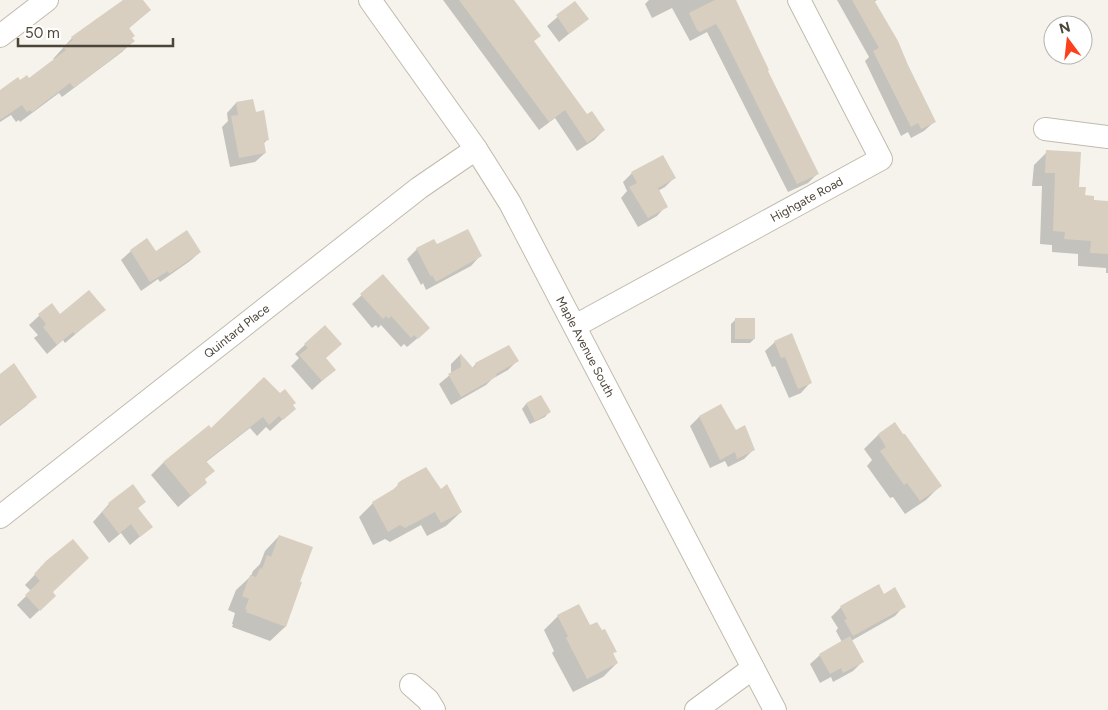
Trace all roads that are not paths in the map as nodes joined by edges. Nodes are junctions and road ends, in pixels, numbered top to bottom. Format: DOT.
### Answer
graph roads {
  1 [pos="46,0"];
  2 [pos="370,0"];
  3 [pos="799,0"];
  4 [pos="0,36"];
  5 [pos="1046,129"];
  6 [pos="1108,137"];
  7 [pos="476,149"];
  8 [pos="575,326"];
  9 [pos="0,517"];
  10 [pos="754,668"];
  11 [pos="411,685"];
  12 [pos="434,710"];
  13 [pos="696,710"];
  14 [pos="775,710"];
  1 -- 4 [label="street"];
  2 -- 7 [label="street, Maple Avenue South"];
  3 -- 8 [label="street, Highgate Road"];
  5 -- 6 [label="street"];
  7 -- 8 [label="street, Maple Avenue South"];
  7 -- 9 [label="street, Quintard Place"];
  8 -- 10 [label="street, Maple Avenue South"];
  10 -- 13 [label="street"];
  10 -- 14 [label="street, Maple Avenue South"];
  11 -- 12 [label="street"];
}
